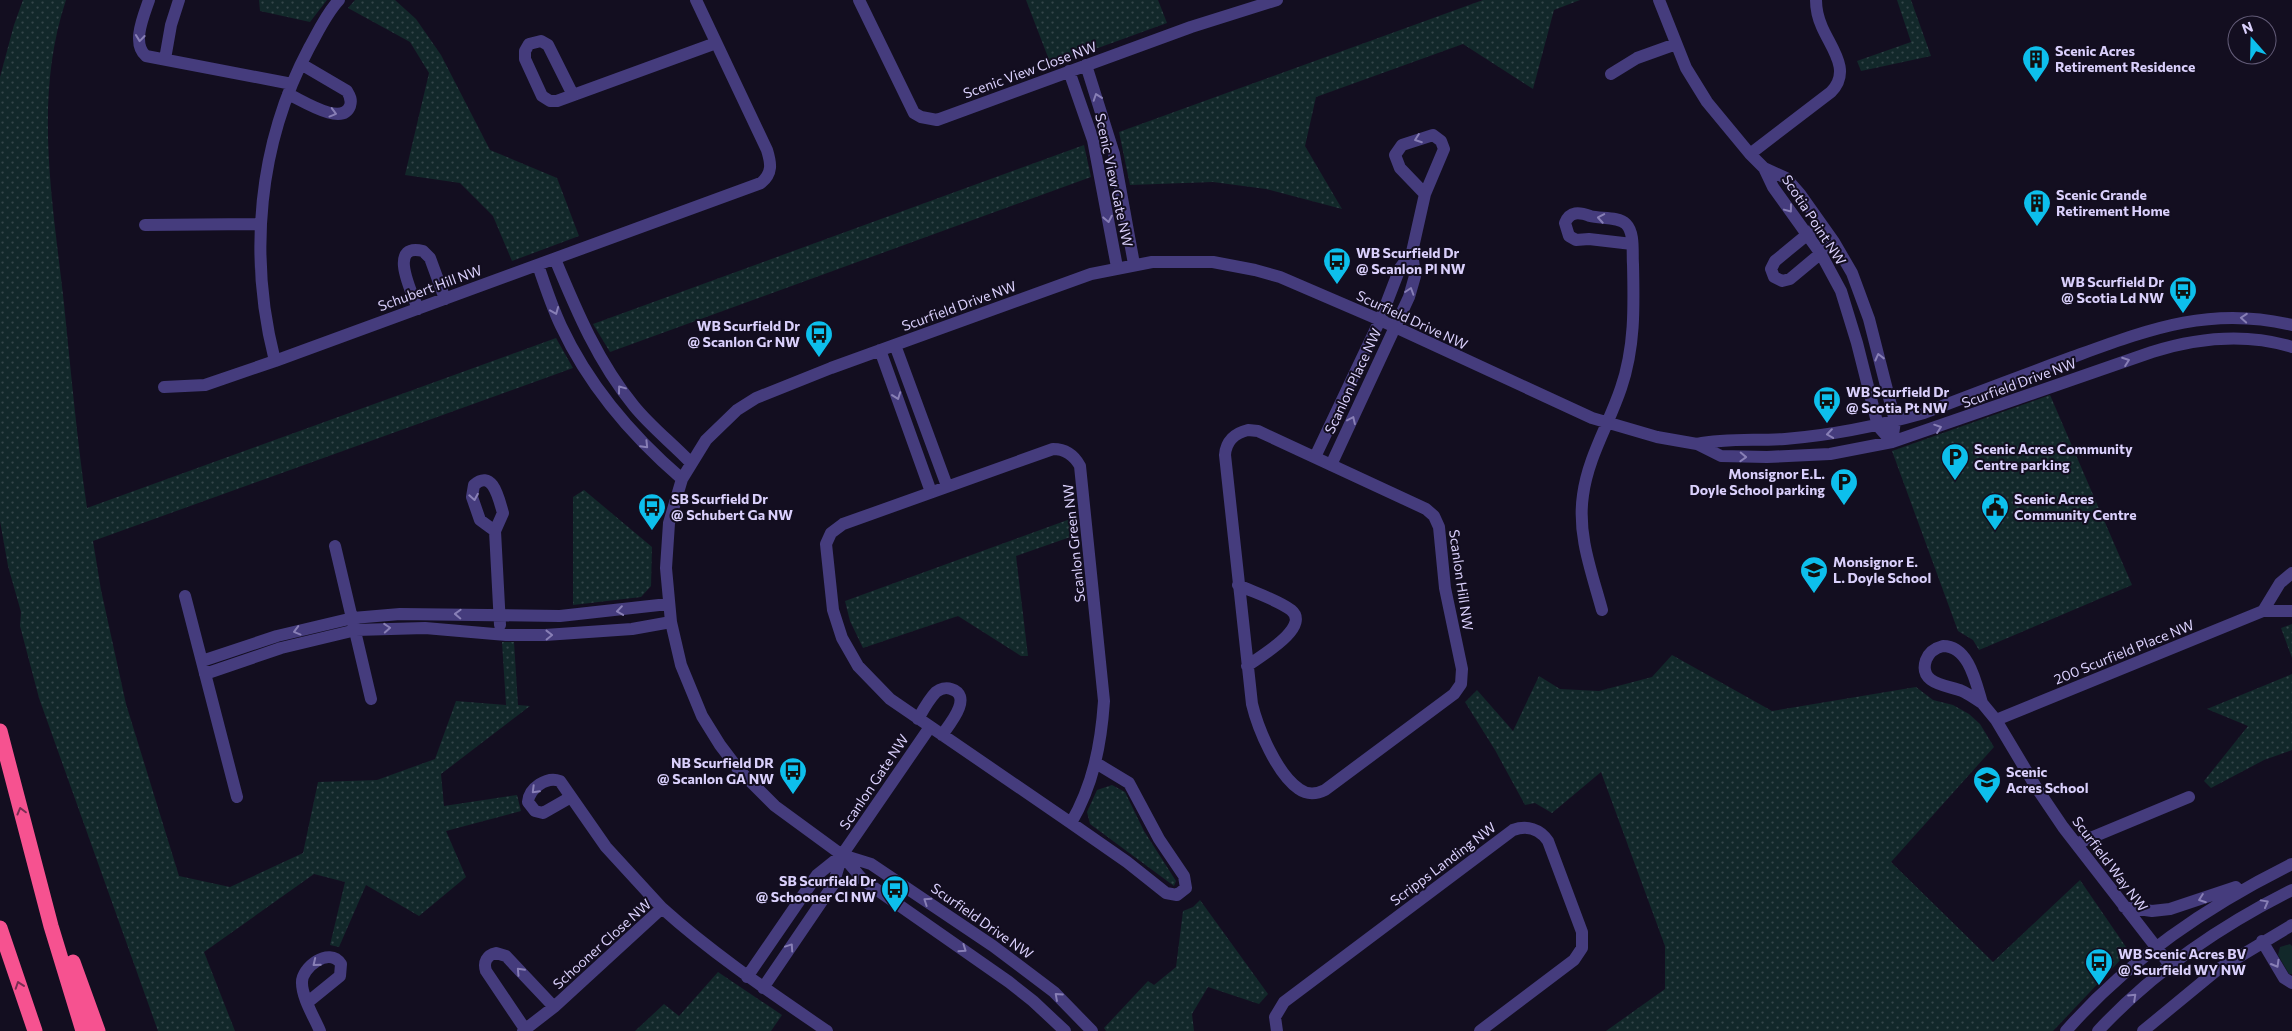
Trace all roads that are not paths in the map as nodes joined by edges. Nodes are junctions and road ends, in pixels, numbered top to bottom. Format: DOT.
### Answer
graph roads {
  1 [pos="149,0"];
  2 [pos="179,0"];
  3 [pos="339,0"];
  4 [pos="696,0"];
  5 [pos="859,0"];
  6 [pos="1277,0"];
  7 [pos="1660,0"];
  8 [pos="1816,0"];
  9 [pos="716,43"];
  10 [pos="1676,44"];
  11 [pos="165,59"];
  12 [pos="300,64"];
  13 [pos="1086,65"];
  14 [pos="1070,71"];
  15 [pos="1611,74"];
  16 [pos="290,89"];
  17 [pos="573,95"];
  18 [pos="1750,154"];
  19 [pos="1764,168"];
  20 [pos="1425,194"];
  21 [pos="1822,223"];
  22 [pos="145,224"];
  23 [pos="260,224"];
  24 [pos="1808,234"];
  25 [pos="1834,242"];
  26 [pos="1632,244"];
  27 [pos="1412,252"];
  28 [pos="1821,254"];
  29 [pos="555,259"];
  30 [pos="1134,264"];
  31 [pos="538,265"];
  32 [pos="1117,268"];
  33 [pos="445,299"];
  34 [pos="418,309"];
  35 [pos="1380,320"];
  36 [pos="2292,325"];
  37 [pos="1395,328"];
  38 [pos="896,345"];
  39 [pos="2292,347"];
  40 [pos="2095,349"];
  41 [pos="880,350"];
  42 [pos="275,361"];
  43 [pos="604,366"];
  44 [pos="2100,370"];
  45 [pos="590,378"];
  46 [pos="164,387"];
  47 [pos="1895,421"];
  48 [pos="1607,424"];
  49 [pos="1878,426"];
  50 [pos="1892,442"];
  51 [pos="1697,444"];
  52 [pos="1315,457"];
  53 [pos="691,463"];
  54 [pos="1331,464"];
  55 [pos="682,479"];
  56 [pos="947,486"];
  57 [pos="931,492"];
  58 [pos="495,531"];
  59 [pos="336,546"];
  60 [pos="2292,573"];
  61 [pos="1238,585"];
  62 [pos="185,596"];
  63 [pos="668,604"];
  64 [pos="1602,610"];
  65 [pos="2263,610"];
  66 [pos="2292,611"];
  67 [pos="426,614"];
  68 [pos="578,615"];
  69 [pos="499,616"];
  70 [pos="671,622"];
  71 [pos="355,624"];
  72 [pos="425,628"];
  73 [pos="500,634"];
  74 [pos="579,634"];
  75 [pos="277,636"];
  76 [pos="281,648"];
  77 [pos="202,661"];
  78 [pos="1247,666"];
  79 [pos="205,674"];
  80 [pos="371,699"];
  81 [pos="1982,703"];
  82 [pos="918,719"];
  83 [pos="1996,720"];
  84 [pos="930,727"];
  85 [pos="0,731"];
  86 [pos="942,735"];
  87 [pos="1096,764"];
  88 [pos="237,797"];
  89 [pos="570,797"];
  90 [pos="2189,797"];
  91 [pos="1072,823"];
  92 [pos="2076,844"];
  93 [pos="842,855"];
  94 [pos="34,858"];
  95 [pos="2292,864"];
  96 [pos="2249,886"];
  97 [pos="2292,890"];
  98 [pos="2124,907"];
  99 [pos="662,908"];
  100 [pos="2292,925"];
  101 [pos="0,928"];
  102 [pos="2262,941"];
  103 [pos="2157,947"];
  104 [pos="2170,965"];
  105 [pos="747,977"];
  106 [pos="2292,983"];
  107 [pos="763,988"];
  108 [pos="308,1002"];
  109 [pos="554,1007"];
  110 [pos="524,1030"];
  111 [pos="36,1031"];
  112 [pos="84,1031"];
  113 [pos="98,1031"];
  114 [pos="320,1031"];
  115 [pos="827,1031"];
  116 [pos="1064,1031"];
  117 [pos="1092,1031"];
  118 [pos="1277,1031"];
  119 [pos="1480,1031"];
  120 [pos="2066,1031"];
  121 [pos="2098,1031"];
  122 [pos="2143,1031"];
  1 -- 11 [label="street, one-way"];
  2 -- 11 [label="street"];
  3 -- 12 [label="street"];
  4 -- 9 [label="street, Schubert Hill NW"];
  5 -- 14 [label="street, Scenic View Close NW"];
  6 -- 13 [label="street, Scenic View Close NW"];
  7 -- 10 [label="street, Scotia Point NW"];
  8 -- 18 [label="street"];
  9 -- 17 [label="street"];
  9 -- 29 [label="street, Schubert Hill NW"];
  10 -- 15 [label="street"];
  10 -- 18 [label="street, Scotia Point NW"];
  11 -- 16 [label="street"];
  12 -- 16 [label="street"];
  16 -- 12 [label="street, one-way"];
  13 -- 14 [label="street, Scenic View Close NW"];
  30 -- 13 [label="street, Scenic View Gate NW, one-way"];
  14 -- 32 [label="street, Scenic View Gate NW, one-way"];
  16 -- 23 [label="street"];
  17 -- 17 [label="street"];
  18 -- 19 [label="street, Scotia Point NW"];
  19 -- 21 [label="street, Scotia Point NW"];
  19 -- 24 [label="street, Scotia Point NW, one-way"];
  20 -- 20 [label="street, Scanlon Place NW, one-way"];
  20 -- 27 [label="street, Scanlon Place NW"];
  21 -- 24 [label="street"];
  21 -- 25 [label="street, Scotia Point NW"];
  22 -- 23 [label="street"];
  23 -- 42 [label="street"];
  24 -- 28 [label="street, Scotia Point NW"];
  24 -- 28 [label="street"];
  25 -- 28 [label="street"];
  47 -- 25 [label="street, Scotia Point NW, one-way"];
  26 -- 26 [label="street, one-way"];
  26 -- 48 [label="street"];
  27 -- 35 [label="street, Scanlon Place NW"];
  37 -- 27 [label="street, Scanlon Place NW, one-way"];
  28 -- 49 [label="street, Scotia Point NW"];
  29 -- 31 [label="street, Schubert Hill NW"];
  29 -- 43 [label="street"];
  30 -- 32 [label="street, Scurfield Drive NW"];
  30 -- 35 [label="street, Scurfield Drive NW"];
  31 -- 33 [label="street, Schubert Hill NW"];
  31 -- 45 [label="street, one-way"];
  32 -- 38 [label="street, Scurfield Drive NW"];
  33 -- 34 [label="street, Schubert Hill NW"];
  33 -- 34 [label="street"];
  34 -- 42 [label="street, Schubert Hill NW"];
  35 -- 37 [label="street, Scurfield Drive NW"];
  35 -- 52 [label="street, Scanlon Place NW"];
  36 -- 40 [label="street, Scurfield Drive NW, one-way"];
  37 -- 48 [label="street, Scurfield Drive NW"];
  54 -- 37 [label="street, Scanlon Place NW, one-way"];
  38 -- 41 [label="street, Scurfield Drive NW"];
  38 -- 56 [label="street"];
  44 -- 39 [label="street, Scurfield Drive NW, one-way"];
  40 -- 44 [label="street"];
  40 -- 47 [label="street, Scurfield Drive NW"];
  41 -- 53 [label="street, Scurfield Drive NW"];
  41 -- 57 [label="street, one-way"];
  42 -- 46 [label="street, Schubert Hill NW"];
  43 -- 45 [label="street"];
  53 -- 43 [label="street, one-way"];
  50 -- 44 [label="street, Scurfield Drive NW, one-way"];
  45 -- 55 [label="street, one-way"];
  47 -- 49 [label="street, Scurfield Drive NW"];
  47 -- 50 [label="street, Scotia Point NW"];
  48 -- 51 [label="street, Scurfield Drive NW"];
  48 -- 64 [label="street"];
  49 -- 50 [label="street, Scotia Point NW"];
  49 -- 51 [label="street, Scurfield Drive NW, one-way"];
  51 -- 50 [label="street, Scurfield Drive NW, one-way"];
  52 -- 54 [label="street, Scanlon Hill NW"];
  52 -- 61 [label="street, Scanlon Hill NW"];
  53 -- 55 [label="street, Scurfield Drive NW"];
  54 -- 78 [label="street, Scanlon Hill NW"];
  55 -- 63 [label="street, Scurfield Drive NW"];
  56 -- 57 [label="street, Scanlon Green NW"];
  56 -- 87 [label="street, Scanlon Green NW"];
  57 -- 82 [label="street, Scanlon Green NW"];
  58 -- 69 [label="street"];
  59 -- 71 [label="street"];
  60 -- 65 [label="street"];
  61 -- 78 [label="street, Scanlon Hill NW"];
  61 -- 78 [label="street"];
  62 -- 77 [label="street"];
  63 -- 68 [label="street, one-way"];
  63 -- 70 [label="street, Scurfield Drive NW"];
  65 -- 66 [label="street, 200 Scurfield Place NW"];
  65 -- 83 [label="street, 200 Scurfield Place NW"];
  69 -- 67 [label="street, one-way"];
  67 -- 71 [label="street"];
  67 -- 72 [label="street"];
  68 -- 69 [label="street"];
  68 -- 74 [label="street"];
  69 -- 73 [label="street"];
  70 -- 74 [label="street"];
  70 -- 93 [label="street, Scurfield Drive NW"];
  71 -- 72 [label="street, one-way"];
  71 -- 75 [label="street, one-way"];
  71 -- 76 [label="street"];
  71 -- 80 [label="street"];
  72 -- 73 [label="street"];
  73 -- 74 [label="street, one-way"];
  75 -- 76 [label="street"];
  75 -- 77 [label="street"];
  76 -- 79 [label="street"];
  77 -- 79 [label="street"];
  79 -- 88 [label="street"];
  81 -- 81 [label="street, Scurfield Way NW"];
  81 -- 83 [label="street, Scurfield Way NW"];
  82 -- 84 [label="street, Scanlon Green NW"];
  82 -- 86 [label="street"];
  83 -- 92 [label="street, Scurfield Way NW"];
  84 -- 86 [label="street, Scanlon Green NW"];
  84 -- 93 [label="street, Scanlon Gate NW"];
  94 -- 85 [label="highway, one-way"];
  86 -- 91 [label="street, Scanlon Green NW"];
  87 -- 91 [label="street, Scanlon Green NW"];
  87 -- 91 [label="street, Scanlon Green NW"];
  89 -- 99 [label="street"];
  90 -- 92 [label="street"];
  92 -- 98 [label="street, Scurfield Way NW"];
  93 -- 105 [label="street"];
  107 -- 93 [label="street, one-way"];
  93 -- 116 [label="street, Scurfield Drive NW, one-way"];
  117 -- 93 [label="street, Scurfield Drive NW, one-way"];
  94 -- 112 [label="highway"];
  94 -- 113 [label="highway"];
  95 -- 96 [label="street"];
  96 -- 98 [label="street, one-way"];
  96 -- 103 [label="street"];
  104 -- 97 [label="street, one-way"];
  98 -- 103 [label="street, Scurfield Way NW"];
  99 -- 105 [label="street, Schooner Close NW"];
  99 -- 109 [label="street, Schooner Close NW"];
  100 -- 102 [label="street"];
  111 -- 101 [label="highway, one-way"];
  102 -- 106 [label="street, one-way"];
  102 -- 122 [label="street"];
  103 -- 104 [label="street, Scurfield Way NW"];
  103 -- 120 [label="street"];
  121 -- 104 [label="street, one-way"];
  105 -- 107 [label="street, Schooner Close NW"];
  107 -- 115 [label="street, Schooner Close NW"];
  108 -- 114 [label="street"];
  109 -- 110 [label="street, Schooner Close NW"];
  109 -- 110 [label="street, one-way"];
  118 -- 119 [label="street, Scripps Landing NW"];
}
